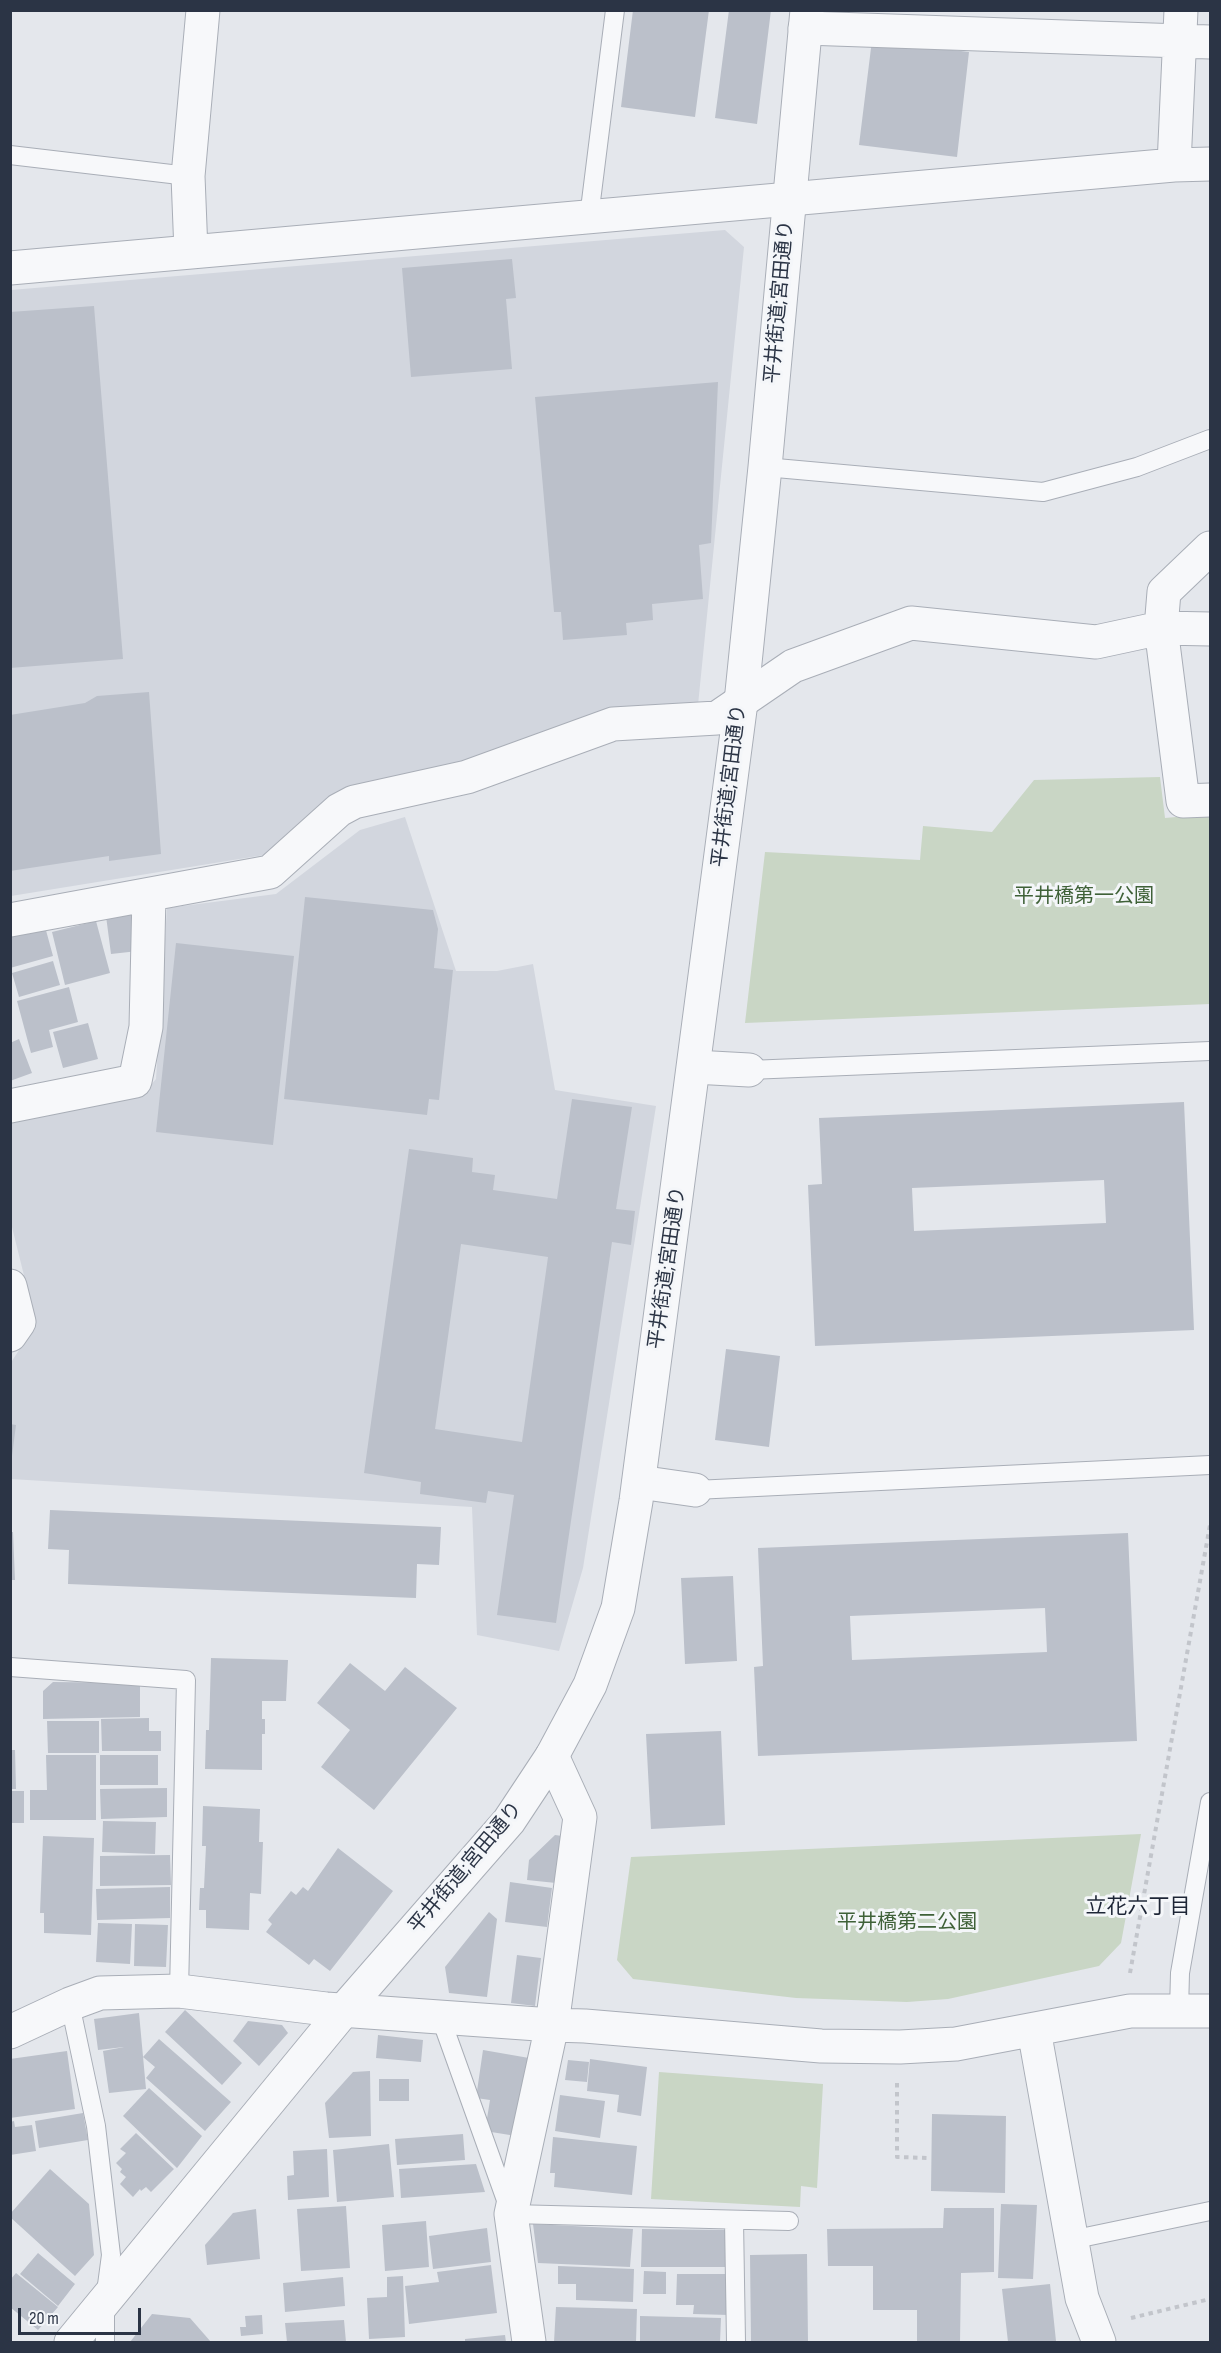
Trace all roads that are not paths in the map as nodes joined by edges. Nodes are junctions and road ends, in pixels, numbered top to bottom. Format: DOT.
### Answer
graph roads {
  1 [pos="203,10"];
  2 [pos="615,10"];
  3 [pos="806,19"];
  4 [pos="1191,31"];
  5 [pos="10,155"];
  6 [pos="1210,164"];
  7 [pos="1174,165"];
  8 [pos="188,176"];
  9 [pos="789,199"];
  10 [pos="589,217"];
  11 [pos="191,252"];
  12 [pos="10,268"];
  13 [pos="1210,439"];
  14 [pos="765,467"];
  15 [pos="1210,548"];
  16 [pos="1161,628"];
  17 [pos="1210,629"];
  18 [pos="741,702"];
  19 [pos="1210,800"];
  20 [pos="149,895"];
  21 [pos="10,920"];
  22 [pos="1210,1051"];
  23 [pos="694,1067"];
  24 [pos="749,1070"];
  25 [pos="10,1106"];
  26 [pos="10,1286"];
  27 [pos="10,1335"];
  28 [pos="1210,1465"];
  29 [pos="639,1482"];
  30 [pos="695,1490"];
  31 [pos="10,1668"];
  32 [pos="552,1756"];
  33 [pos="1210,1802"];
  34 [pos="179,1992"];
  35 [pos="70,2004"];
  36 [pos="344,2010"];
  37 [pos="1195,2011"];
  38 [pos="440,2016"];
  39 [pos="552,2025"];
  40 [pos="1034,2030"];
  41 [pos="10,2032"];
  42 [pos="1210,2211"];
  43 [pos="511,2214"];
  44 [pos="734,2220"];
  45 [pos="789,2222"];
  46 [pos="1071,2240"];
  47 [pos="105,2300"];
  48 [pos="71,2343"];
  49 [pos="105,2343"];
  50 [pos="530,2343"];
  51 [pos="736,2343"];
  52 [pos="1099,2343"];
  1 -- 8 [label="street"];
  2 -- 10 [label="lane"];
  3 -- 4 [label="street"];
  3 -- 9 [label="street, 平井街道;宮田通り"];
  4 -- 7 [label="street"];
  5 -- 8 [label="lane"];
  6 -- 7 [label="street"];
  7 -- 9 [label="street"];
  8 -- 11 [label="street"];
  9 -- 10 [label="street"];
  9 -- 14 [label="street, 平井街道;宮田通り"];
  10 -- 11 [label="street"];
  11 -- 12 [label="street"];
  13 -- 14 [label="lane"];
  14 -- 18 [label="street, 平井街道;宮田通り"];
  15 -- 16 [label="street"];
  16 -- 17 [label="street"];
  16 -- 18 [label="street"];
  16 -- 19 [label="street"];
  18 -- 20 [label="street"];
  18 -- 23 [label="street, 平井街道;宮田通り"];
  20 -- 21 [label="street"];
  20 -- 25 [label="street"];
  22 -- 24 [label="lane"];
  23 -- 24 [label="street"];
  23 -- 29 [label="street, 平井街道;宮田通り"];
  26 -- 27 [label="street"];
  28 -- 30 [label="lane"];
  29 -- 30 [label="street"];
  29 -- 32 [label="street, 平井街道;宮田通り"];
  31 -- 34 [label="lane"];
  32 -- 36 [label="street, 平井街道;宮田通り"];
  32 -- 39 [label="street"];
  33 -- 37 [label="lane"];
  34 -- 35 [label="street"];
  34 -- 36 [label="street"];
  35 -- 41 [label="street"];
  35 -- 47 [label="lane"];
  36 -- 38 [label="street"];
  36 -- 47 [label="street, 平井街道;宮田通り"];
  37 -- 40 [label="street"];
  38 -- 39 [label="street"];
  38 -- 43 [label="lane"];
  39 -- 40 [label="street"];
  39 -- 43 [label="street"];
  40 -- 46 [label="street"];
  42 -- 46 [label="lane"];
  43 -- 44 [label="lane"];
  43 -- 50 [label="street"];
  44 -- 45 [label="lane"];
  44 -- 51 [label="lane"];
  46 -- 52 [label="street"];
  47 -- 48 [label="street, 平井街道;宮田通り"];
  47 -- 49 [label="lane"];
}
